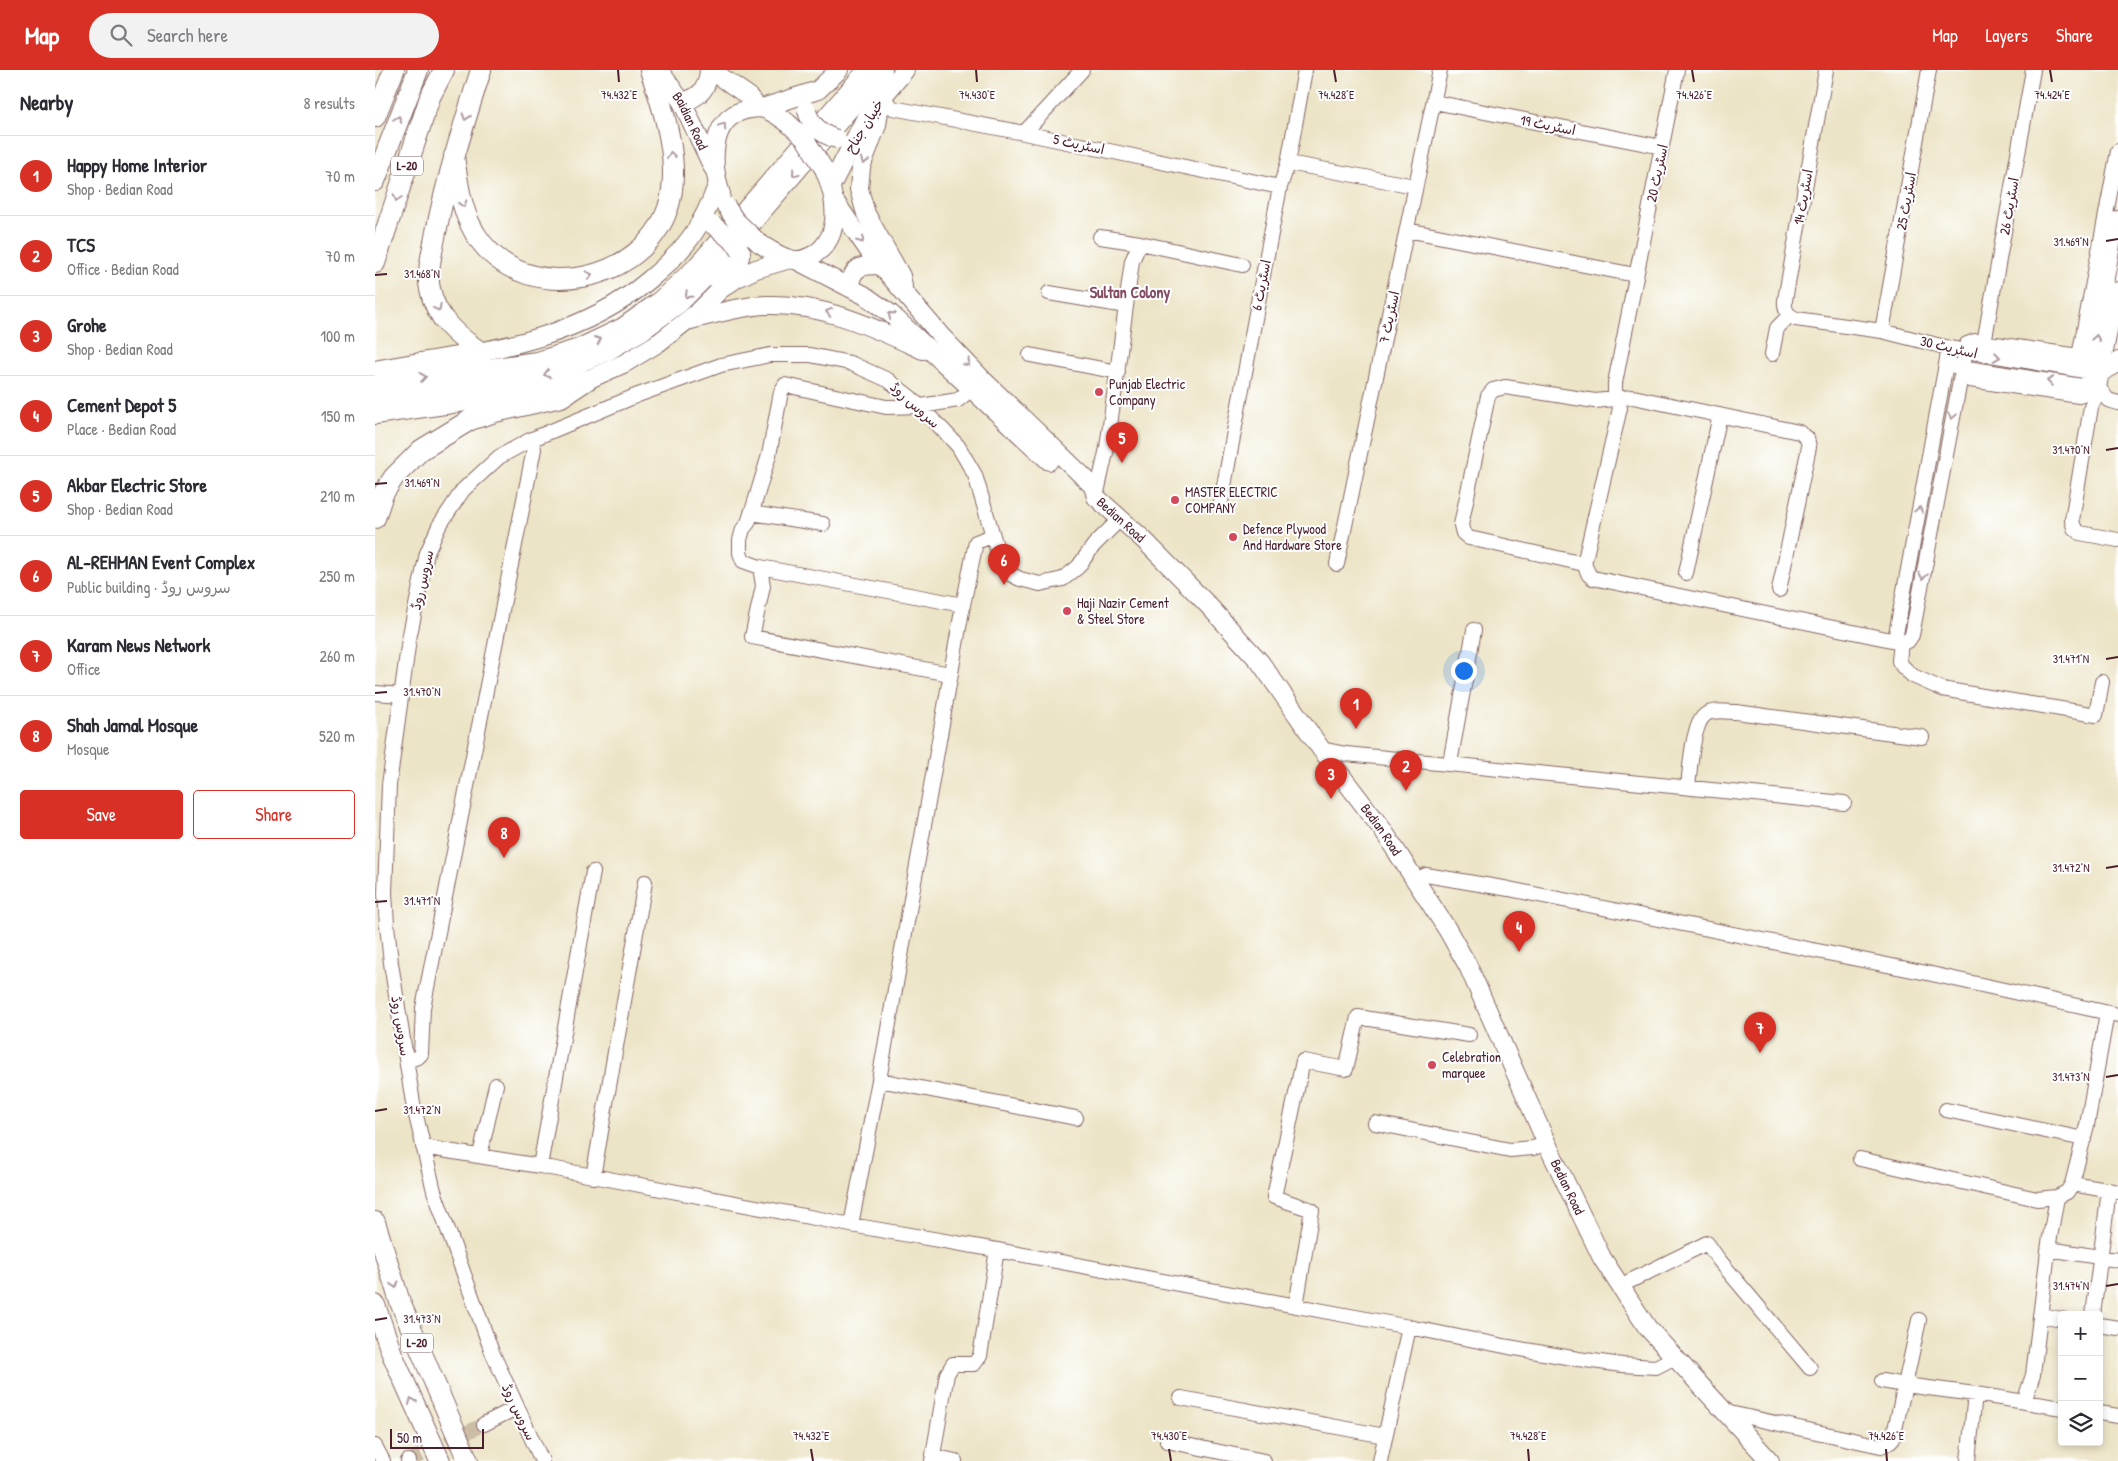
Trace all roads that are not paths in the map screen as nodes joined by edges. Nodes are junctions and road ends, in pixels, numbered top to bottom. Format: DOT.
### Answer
graph roads {
  1 [pos="394,70"];
  2 [pos="418,70"];
  3 [pos="444,70"];
  4 [pos="481,70"];
  5 [pos="650,70"];
  6 [pos="659,70"];
  7 [pos="710,70"];
  8 [pos="839,70"];
  9 [pos="867,70"];
  10 [pos="883,70"];
  11 [pos="905,70"];
  12 [pos="1082,70"];
  13 [pos="1305,70"];
  14 [pos="1440,70"];
  15 [pos="1677,70"];
  16 [pos="1826,70"];
  17 [pos="1929,70"];
  18 [pos="2033,70"];
  19 [pos="818,90"];
  20 [pos="879,100"];
  21 [pos="682,102"];
  22 [pos="1434,102"];
  23 [pos="761,108"];
  24 [pos="375,117"];
  25 [pos="1024,133"];
  26 [pos="1662,147"];
  27 [pos="2118,151"];
  28 [pos="454,156"];
  29 [pos="1288,163"];
  30 [pos="717,179"];
  31 [pos="375,181"];
  32 [pos="1415,186"];
  33 [pos="1280,187"];
  34 [pos="833,193"];
  35 [pos="2118,218"];
  36 [pos="1407,230"];
  37 [pos="1100,237"];
  38 [pos="1140,243"];
  39 [pos="793,260"];
  40 [pos="375,263"];
  41 [pos="879,265"];
  42 [pos="1242,265"];
  43 [pos="1635,275"];
  44 [pos="650,280"];
  45 [pos="849,287"];
  46 [pos="2118,289"];
  47 [pos="904,292"];
  48 [pos="1049,293"];
  49 [pos="1125,306"];
  50 [pos="703,307"];
  51 [pos="1793,317"];
  52 [pos="687,321"];
  53 [pos="1882,331"];
  54 [pos="1984,343"];
  55 [pos="1949,348"];
  56 [pos="1965,351"];
  57 [pos="481,353"];
  58 [pos="1772,354"];
  59 [pos="1030,355"];
  60 [pos="2079,356"];
  61 [pos="939,357"];
  62 [pos="2118,359"];
  63 [pos="1946,365"];
  64 [pos="1961,367"];
  65 [pos="375,370"];
  66 [pos="1118,372"];
  67 [pos="587,380"];
  68 [pos="1970,380"];
  69 [pos="2094,380"];
  70 [pos="375,384"];
  71 [pos="977,384"];
  72 [pos="1616,397"];
  73 [pos="1964,400"];
  74 [pos="375,401"];
  75 [pos="2118,403"];
  76 [pos="921,406"];
  77 [pos="375,415"];
  78 [pos="1720,415"];
  79 [pos="530,440"];
  80 [pos="1096,497"];
  81 [pos="1221,502"];
  82 [pos="751,513"];
  83 [pos="375,518"];
  84 [pos="1121,518"];
  85 [pos="823,524"];
  86 [pos="992,536"];
  87 [pos="2118,540"];
  88 [pos="1337,564"];
  89 [pos="1584,564"];
  90 [pos="761,567"];
  91 [pos="1686,573"];
  92 [pos="1779,590"];
  93 [pos="963,605"];
  94 [pos="1475,630"];
  95 [pos="1901,642"];
  96 [pos="950,674"];
  97 [pos="2102,682"];
  98 [pos="376,692"];
  99 [pos="401,695"];
  100 [pos="1922,737"];
  101 [pos="1321,749"];
  102 [pos="1451,763"];
  103 [pos="1688,786"];
  104 [pos="1843,803"];
  105 [pos="593,872"];
  106 [pos="1416,880"];
  107 [pos="645,882"];
  108 [pos="2112,1014"];
  109 [pos="1469,1035"];
  110 [pos="407,1061"];
  111 [pos="879,1080"];
  112 [pos="496,1085"];
  113 [pos="1946,1110"];
  114 [pos="1076,1118"];
  115 [pos="1375,1123"];
  116 [pos="2084,1139"];
  117 [pos="1547,1144"];
  118 [pos="423,1147"];
  119 [pos="480,1155"];
  120 [pos="1860,1159"];
  121 [pos="540,1166"];
  122 [pos="593,1177"];
  123 [pos="2072,1184"];
  124 [pos="2114,1191"];
  125 [pos="2057,1196"];
  126 [pos="375,1222"];
  127 [pos="851,1226"];
  128 [pos="2049,1249"];
  129 [pos="997,1250"];
  130 [pos="2100,1257"];
  131 [pos="2118,1260"];
  132 [pos="1621,1286"];
  133 [pos="375,1306"];
  134 [pos="1296,1306"];
  135 [pos="2093,1311"];
  136 [pos="2040,1316"];
  137 [pos="2058,1318"];
  138 [pos="1919,1320"];
  139 [pos="1409,1326"];
  140 [pos="2103,1326"];
  141 [pos="2118,1328"];
  142 [pos="1675,1357"];
  143 [pos="1810,1368"];
  144 [pos="1882,1381"];
  145 [pos="1905,1385"];
  146 [pos="1975,1394"];
  147 [pos="1181,1398"];
  148 [pos="2024,1402"];
  149 [pos="2058,1407"];
  150 [pos="516,1408"];
  151 [pos="1725,1412"];
  152 [pos="2103,1414"];
  153 [pos="2118,1416"];
  154 [pos="483,1424"];
  155 [pos="1385,1436"];
  156 [pos="1167,1441"];
  157 [pos="375,1446"];
  158 [pos="932,1459"];
  159 [pos="381,1460"];
  160 [pos="440,1461"];
  161 [pos="468,1461"];
  162 [pos="542,1461"];
  163 [pos="955,1461"];
  164 [pos="1264,1461"];
  165 [pos="1380,1461"];
  166 [pos="1771,1461"];
  167 [pos="1968,1461"];
  1 -- 24 [label="highway"];
  31 -- 2 [label="highway, L-20, one-way"];
  3 -- 40 [label="highway, L-20, one-way"];
  4 -- 28 [label="highway, one-way"];
  28 -- 5 [label="highway, one-way"];
  6 -- 21 [label="main road, Baidian Road"];
  7 -- 21 [label="main road"];
  7 -- 23 [label="main road"];
  8 -- 19 [label="main road"];
  70 -- 9 [label="main road, one-way"];
  10 -- 74 [label="main road, one-way"];
  11 -- 20 [label="main road, خیبان جناح"];
  12 -- 25 [label="street"];
  13 -- 29 [label="street, اسٹریٹ 6"];
  14 -- 22 [label="street, اسٹریٹ 7"];
  15 -- 26 [label="street, اسٹریٹ 20"];
  16 -- 51 [label="street, اسٹریٹ 14"];
  17 -- 53 [label="street, اسٹریٹ 25"];
  18 -- 54 [label="street, اسٹریٹ 26"];
  19 -- 20 [label="main road, bridge"];
  19 -- 23 [label="main road"];
  20 -- 25 [label="street, اسٹریٹ 5"];
  20 -- 34 [label="main road, خیبان جناح"];
  20 -- 47 [label="main road, one-way"];
  21 -- 30 [label="main road, Baidian Road"];
  22 -- 26 [label="street, اسٹریٹ 19"];
  22 -- 32 [label="street, اسٹریٹ 7"];
  30 -- 23 [label="main road, one-way"];
  23 -- 34 [label="main road, bridge"];
  25 -- 33 [label="street, اسٹریٹ 5"];
  26 -- 43 [label="street, اسٹریٹ 20"];
  27 -- 60 [label="street"];
  28 -- 57 [label="highway, one-way"];
  29 -- 32 [label="street"];
  29 -- 33 [label="street, اسٹریٹ 6"];
  30 -- 39 [label="main road, bridge"];
  30 -- 44 [label="main road"];
  32 -- 36 [label="street, اسٹریٹ 7"];
  33 -- 81 [label="street, اسٹریٹ 6"];
  34 -- 39 [label="main road"];
  34 -- 41 [label="main road, Bedian Road, one-way"];
  69 -- 35 [label="street, one-way"];
  36 -- 43 [label="street"];
  36 -- 88 [label="street, اسٹریٹ 7"];
  37 -- 38 [label="street"];
  38 -- 42 [label="street"];
  38 -- 49 [label="street"];
  39 -- 45 [label="main road"];
  39 -- 50 [label="main road"];
  41 -- 45 [label="main road"];
  41 -- 47 [label="main road, Bedian Road"];
  43 -- 72 [label="street, اسٹریٹ 20"];
  44 -- 50 [label="main road, bridge"];
  44 -- 57 [label="main road"];
  61 -- 45 [label="main road, one-way"];
  46 -- 69 [label="street"];
  47 -- 71 [label="main road, Bedian Road, one-way"];
  48 -- 49 [label="street"];
  49 -- 66 [label="street"];
  50 -- 52 [label="main road"];
  51 -- 53 [label="street, اسٹریٹ 30"];
  51 -- 58 [label="street"];
  61 -- 52 [label="main road, one-way"];
  52 -- 67 [label="main road"];
  53 -- 55 [label="street, اسٹریٹ 30"];
  54 -- 56 [label="street"];
  54 -- 60 [label="street"];
  55 -- 56 [label="street, اسٹریٹ 30"];
  55 -- 63 [label="street"];
  56 -- 64 [label="street"];
  56 -- 69 [label="street, اسٹریٹ 30, one-way"];
  57 -- 65 [label="main road"];
  59 -- 66 [label="street"];
  60 -- 69 [label="street"];
  61 -- 71 [label="main road"];
  62 -- 69 [label="street"];
  63 -- 64 [label="street, اسٹریٹ 30"];
  95 -- 63 [label="street, one-way"];
  64 -- 68 [label="street"];
  69 -- 64 [label="street, اسٹریٹ 30, one-way"];
  64 -- 95 [label="street, one-way"];
  66 -- 80 [label="street"];
  67 -- 77 [label="main road"];
  67 -- 83 [label="highway"];
  68 -- 69 [label="street"];
  68 -- 73 [label="street"];
  69 -- 75 [label="street"];
  69 -- 87 [label="street"];
  71 -- 76 [label="street"];
  71 -- 80 [label="main road, Bedian Road"];
  72 -- 78 [label="street"];
  72 -- 89 [label="street, اسٹریٹ 20"];
  72 -- 89 [label="street"];
  76 -- 79 [label="street, سروس روڈ"];
  76 -- 82 [label="street"];
  76 -- 86 [label="street, سروس روڈ"];
  78 -- 91 [label="street"];
  78 -- 92 [label="street"];
  79 -- 99 [label="street, سروس روڈ"];
  79 -- 110 [label="street"];
  80 -- 84 [label="main road, Bedian Road"];
  82 -- 85 [label="street"];
  82 -- 90 [label="street"];
  84 -- 86 [label="street, سروس روڈ"];
  84 -- 101 [label="main road, Bedian Road"];
  86 -- 93 [label="street"];
  89 -- 95 [label="street"];
  90 -- 93 [label="street"];
  90 -- 96 [label="street"];
  93 -- 96 [label="street"];
  94 -- 102 [label="street"];
  95 -- 97 [label="street"];
  96 -- 111 [label="street"];
  98 -- 99 [label="street"];
  99 -- 110 [label="street, سروس روڈ"];
  100 -- 103 [label="street"];
  101 -- 102 [label="street"];
  101 -- 106 [label="main road, Bedian Road"];
  102 -- 103 [label="street"];
  103 -- 104 [label="street"];
  105 -- 121 [label="street"];
  106 -- 108 [label="street"];
  106 -- 117 [label="main road, Bedian Road"];
  107 -- 122 [label="street"];
  108 -- 116 [label="street"];
  109 -- 134 [label="street"];
  110 -- 118 [label="street, سروس روڈ"];
  111 -- 114 [label="street"];
  111 -- 127 [label="street"];
  112 -- 119 [label="street"];
  113 -- 116 [label="street"];
  115 -- 117 [label="street"];
  116 -- 123 [label="street"];
  117 -- 132 [label="main road, Bedian Road"];
  118 -- 119 [label="street"];
  118 -- 150 [label="street, سروس روڈ"];
  119 -- 121 [label="street"];
  120 -- 125 [label="street"];
  121 -- 122 [label="street"];
  122 -- 127 [label="street"];
  123 -- 124 [label="street"];
  123 -- 125 [label="street"];
  124 -- 130 [label="street"];
  125 -- 128 [label="street"];
  126 -- 161 [label="highway, L-20, one-way"];
  127 -- 129 [label="street"];
  128 -- 130 [label="street"];
  128 -- 136 [label="street"];
  129 -- 134 [label="street"];
  129 -- 158 [label="street"];
  130 -- 131 [label="street"];
  130 -- 135 [label="street"];
  132 -- 142 [label="main road, Bedian Road"];
  132 -- 143 [label="street"];
  160 -- 133 [label="highway, L-20, one-way"];
  134 -- 139 [label="street"];
  136 -- 137 [label="street"];
  136 -- 148 [label="street"];
  138 -- 145 [label="street"];
  139 -- 142 [label="street"];
  139 -- 155 [label="street"];
  140 -- 141 [label="street"];
  142 -- 151 [label="main road, Bedian Road"];
  144 -- 145 [label="street"];
  145 -- 146 [label="street"];
  145 -- 151 [label="street"];
  146 -- 148 [label="street"];
  146 -- 167 [label="street"];
  147 -- 155 [label="street"];
  148 -- 149 [label="street"];
  150 -- 154 [label="street"];
  150 -- 162 [label="street, سروس روڈ"];
  151 -- 166 [label="main road, Bedian Road"];
  152 -- 153 [label="street"];
  155 -- 165 [label="street"];
  156 -- 164 [label="street"];
  157 -- 159 [label="street"];
  158 -- 163 [label="street"];
}
